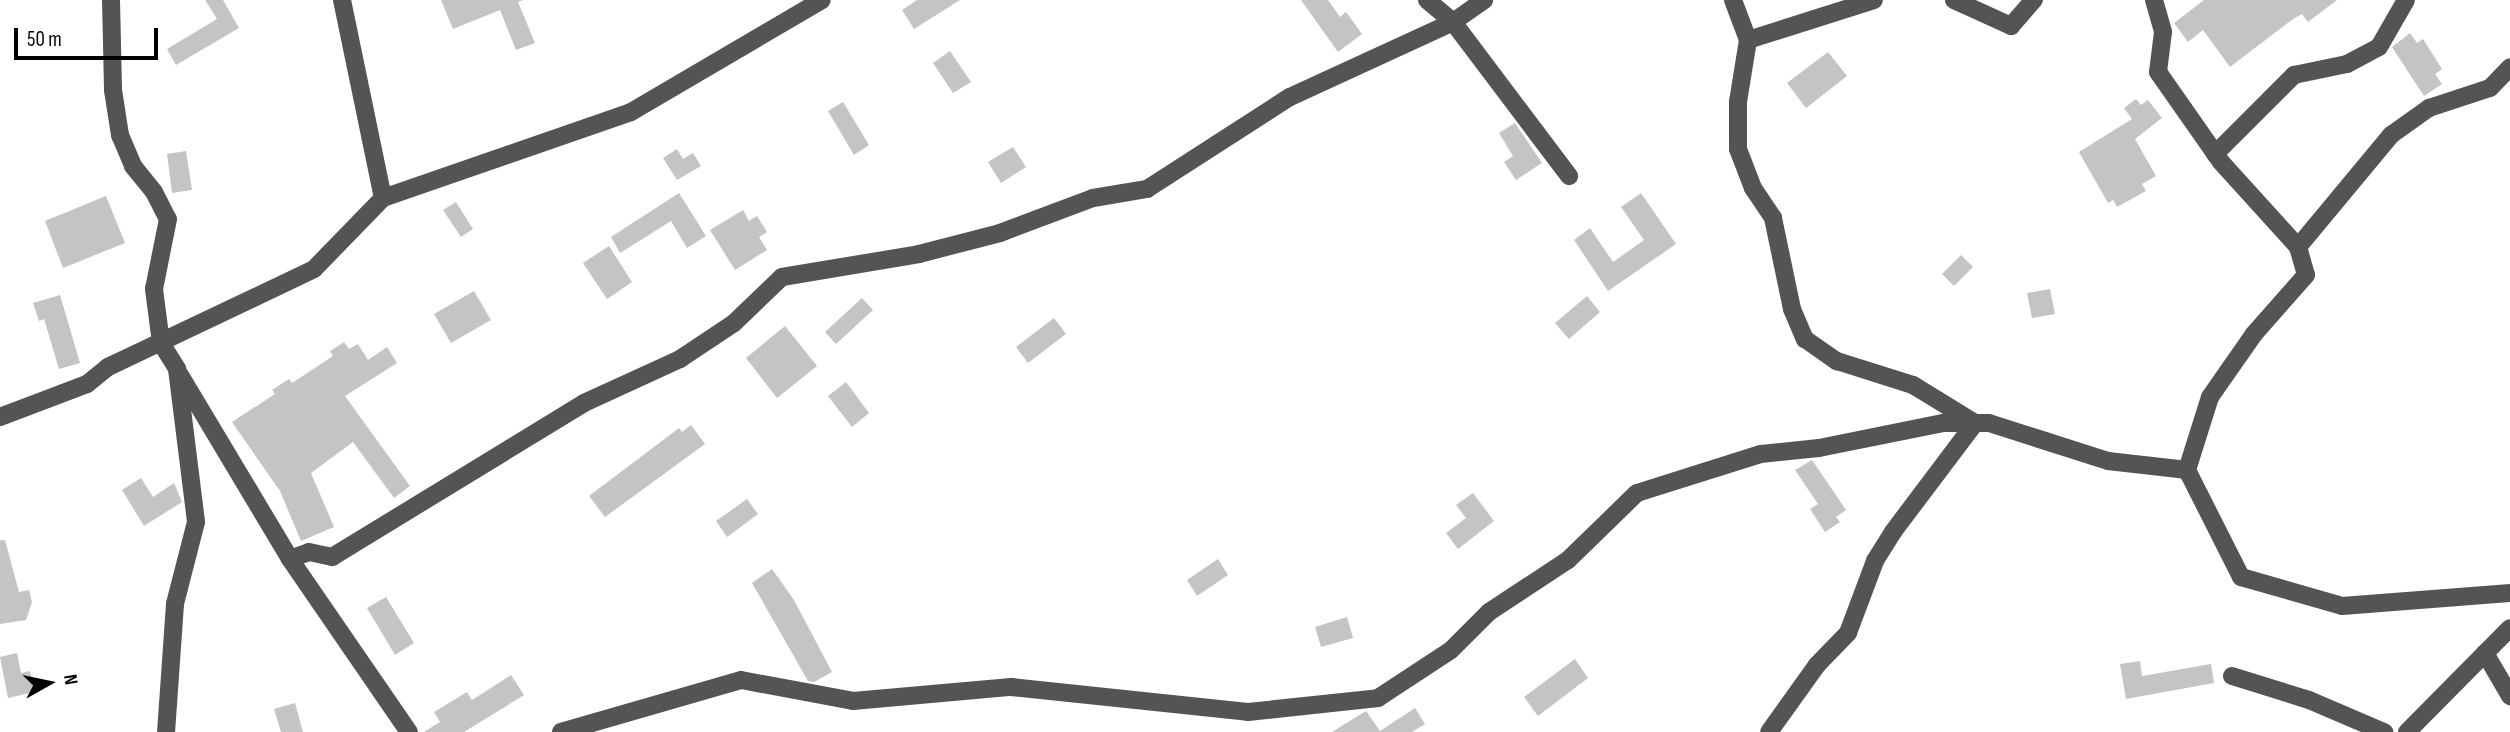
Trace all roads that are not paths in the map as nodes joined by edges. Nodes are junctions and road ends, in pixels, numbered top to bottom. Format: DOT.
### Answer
graph roads {
  1 [pos="111,0"];
  2 [pos="342,0"];
  3 [pos="822,0"];
  4 [pos="1427,0"];
  5 [pos="1484,0"];
  6 [pos="1733,0"];
  7 [pos="1874,0"];
  8 [pos="1954,0"];
  9 [pos="2034,0"];
  10 [pos="2154,0"];
  11 [pos="2406,0"];
  12 [pos="1453,22"];
  13 [pos="1748,40"];
  14 [pos="2510,67"];
  15 [pos="2215,154"];
  16 [pos="1569,176"];
  17 [pos="383,198"];
  18 [pos="2298,247"];
  19 [pos="161,343"];
  20 [pos="177,369"];
  21 [pos="0,417"];
  22 [pos="1975,424"];
  23 [pos="2187,470"];
  24 [pos="290,559"];
  25 [pos="2510,593"];
  26 [pos="2510,628"];
  27 [pos="2485,653"];
  28 [pos="2232,676"];
  29 [pos="2510,696"];
  30 [pos="166,732"];
  31 [pos="409,732"];
  32 [pos="561,732"];
  33 [pos="1769,732"];
  34 [pos="2384,732"];
  35 [pos="2407,732"];
  1 -- 19 [label="street"];
  2 -- 17 [label="street"];
  3 -- 17 [label="street"];
  4 -- 12 [label="street"];
  5 -- 12 [label="street"];
  6 -- 13 [label="street"];
  7 -- 13 [label="street"];
  8 -- 9 [label="street"];
  10 -- 15 [label="street"];
  11 -- 15 [label="street"];
  12 -- 16 [label="street"];
  12 -- 24 [label="street"];
  13 -- 22 [label="street"];
  14 -- 18 [label="street"];
  15 -- 18 [label="street"];
  17 -- 19 [label="street"];
  18 -- 23 [label="street"];
  19 -- 20 [label="street"];
  19 -- 21 [label="street"];
  20 -- 24 [label="street"];
  20 -- 30 [label="street"];
  22 -- 23 [label="street"];
  22 -- 32 [label="street"];
  22 -- 33 [label="street"];
  23 -- 25 [label="street"];
  24 -- 31 [label="street"];
  26 -- 27 [label="street"];
  27 -- 29 [label="street"];
  27 -- 35 [label="street"];
  28 -- 34 [label="street"];
}
